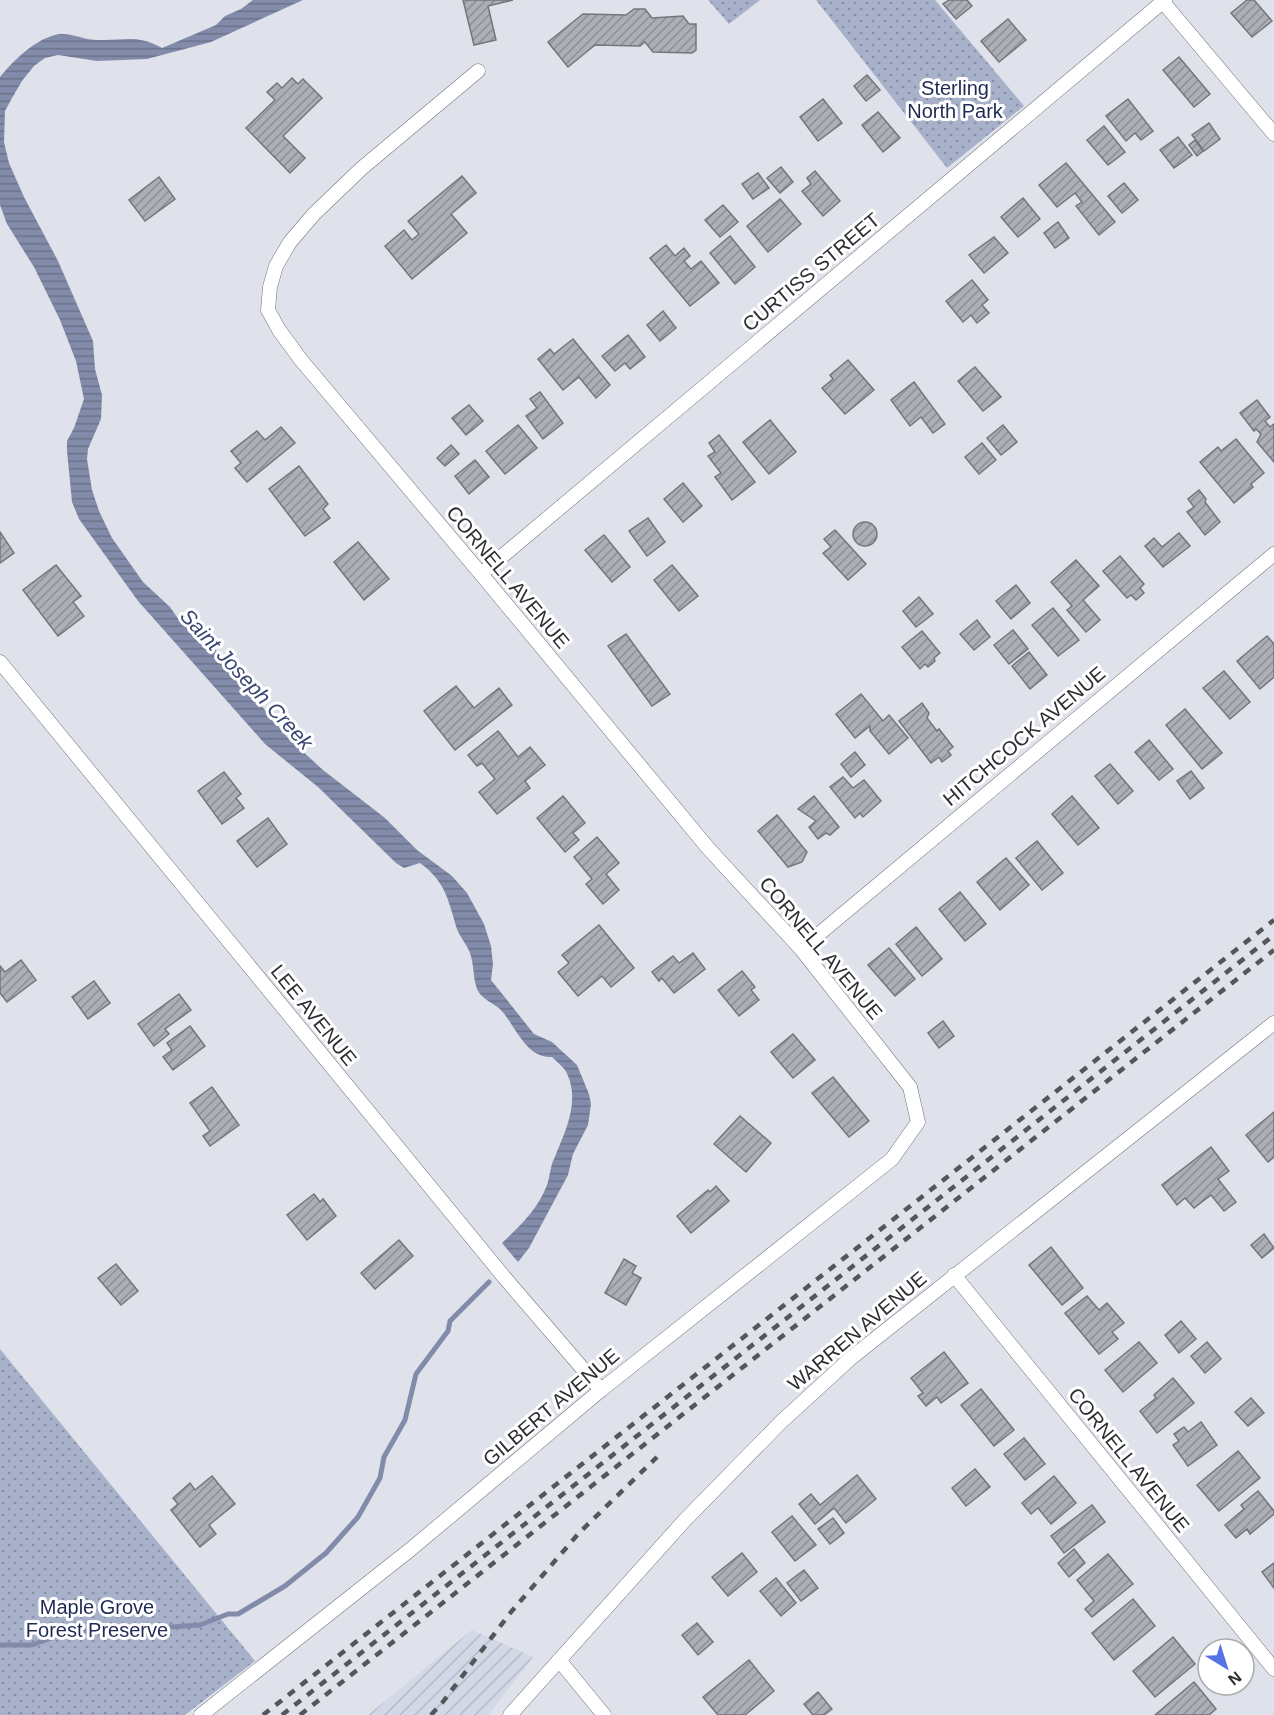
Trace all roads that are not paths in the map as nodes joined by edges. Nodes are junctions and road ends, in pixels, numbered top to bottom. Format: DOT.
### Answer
graph roads {
  1 [pos="1164,1"];
  2 [pos="478,71"];
  3 [pos="1274,134"];
  4 [pos="1274,554"];
  5 [pos="481,574"];
  6 [pos="0,662"];
  7 [pos="801,949"];
  8 [pos="1274,1023"];
  9 [pos="918,1122"];
  10 [pos="954,1275"];
  11 [pos="602,1390"];
  12 [pos="559,1660"];
  13 [pos="1274,1669"];
  14 [pos="201,1715"];
  15 [pos="510,1715"];
  16 [pos="604,1715"];
  1 -- 3 [label="street"];
  1 -- 5 [label="street, CURTISS STREET"];
  2 -- 5 [label="street, CORNELL AVENUE"];
  4 -- 7 [label="street, HITCHCOCK AVENUE"];
  5 -- 7 [label="street, CORNELL AVENUE"];
  6 -- 11 [label="street, LEE AVENUE"];
  7 -- 9 [label="street, CORNELL AVENUE"];
  8 -- 10 [label="street, WARREN AVENUE"];
  9 -- 11 [label="street, GILBERT AVENUE"];
  10 -- 12 [label="street, WARREN AVENUE"];
  10 -- 13 [label="street, CORNELL AVENUE"];
  11 -- 14 [label="street, GILBERT AVENUE"];
  12 -- 15 [label="street, WARREN AVENUE"];
  12 -- 16 [label="street"];
}
